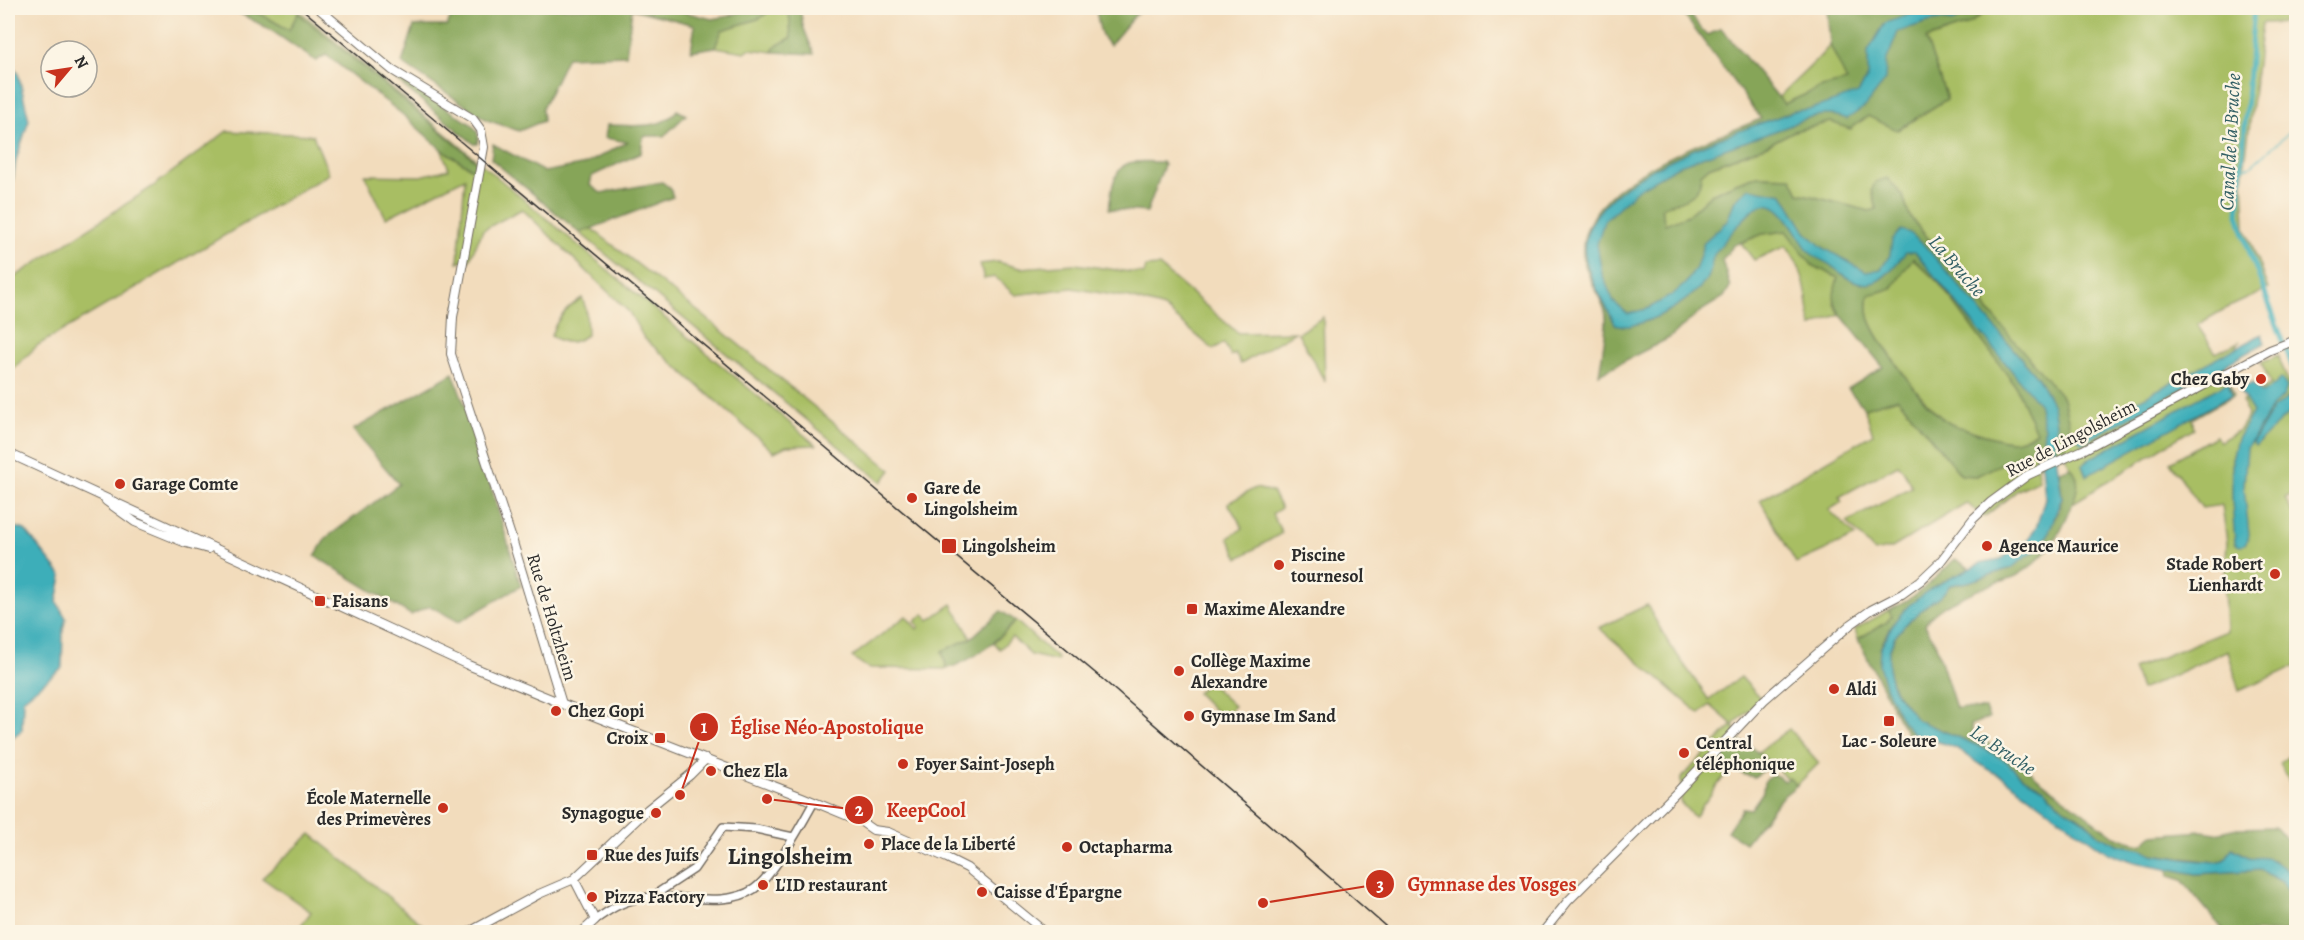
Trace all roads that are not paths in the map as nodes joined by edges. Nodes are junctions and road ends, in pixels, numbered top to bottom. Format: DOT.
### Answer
graph roads {
  1 [pos="319,8"];
  2 [pos="2293,341"];
  3 [pos="8,453"];
  4 [pos="565,705"];
  5 [pos="706,759"];
  6 [pos="814,802"];
  7 [pos="793,837"];
  8 [pos="572,880"];
  9 [pos="657,897"];
  10 [pos="594,921"];
  11 [pos="469,933"];
  12 [pos="582,933"];
  13 [pos="1044,933"];
  14 [pos="1543,933"];
  1 -- 4 [label="main road, Rue de Holtzheim"];
  2 -- 14 [label="main road, Rue de Lingolsheim"];
  3 -- 4 [label="main road"];
  4 -- 5 [label="main road"];
  5 -- 6 [label="main road"];
  5 -- 8 [label="main road"];
  6 -- 7 [label="street"];
  6 -- 13 [label="main road"];
  7 -- 9 [label="street"];
  7 -- 9 [label="street"];
  8 -- 10 [label="main road"];
  8 -- 11 [label="main road"];
  9 -- 10 [label="street"];
  10 -- 12 [label="main road"];
}
